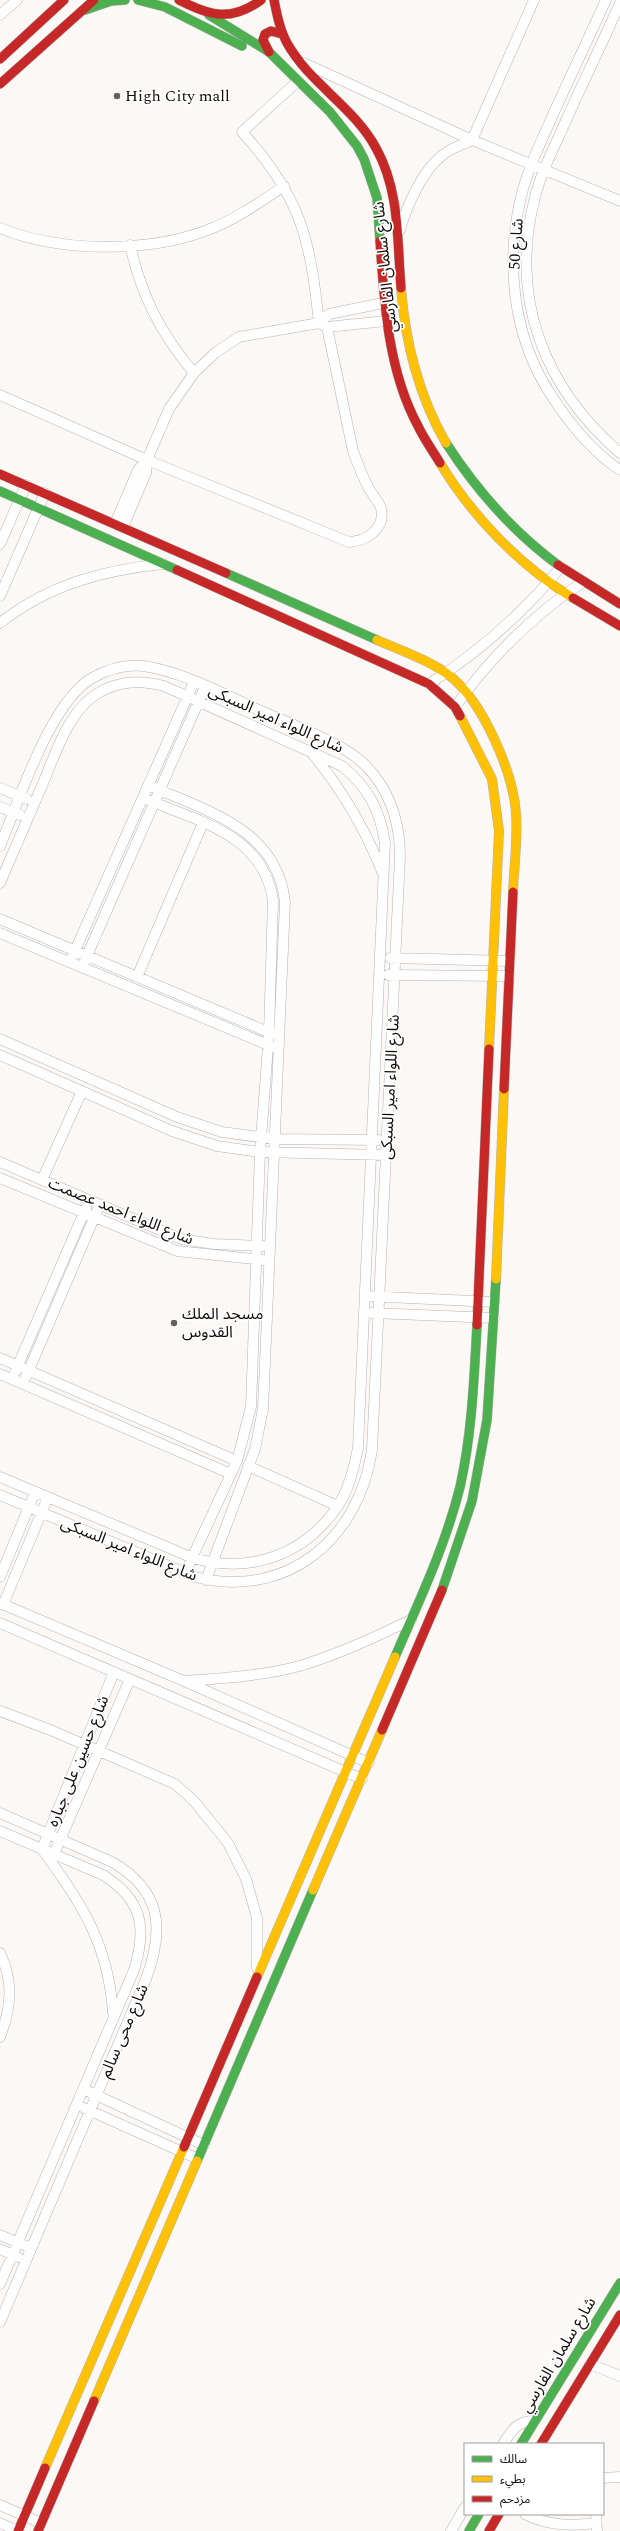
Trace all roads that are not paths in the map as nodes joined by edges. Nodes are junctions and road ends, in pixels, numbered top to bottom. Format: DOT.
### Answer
graph roads {
  1 [pos="16,0"];
  2 [pos="94,0"];
  3 [pos="125,0"];
  4 [pos="138,0"];
  5 [pos="179,0"];
  6 [pos="261,0"];
  7 [pos="274,0"];
  8 [pos="534,0"];
  9 [pos="606,0"];
  10 [pos="57,2"];
  11 [pos="620,4"];
  12 [pos="81,12"];
  13 [pos="209,15"];
  14 [pos="0,16"];
  15 [pos="282,34"];
  16 [pos="269,52"];
  17 [pos="0,59"];
  18 [pos="297,60"];
  19 [pos="298,81"];
  20 [pos="0,84"];
  21 [pos="472,140"];
  22 [pos="532,164"];
  23 [pos="544,170"];
  24 [pos="284,186"];
  25 [pos="620,201"];
  26 [pos="0,228"];
  27 [pos="399,235"];
  28 [pos="130,245"];
  29 [pos="383,303"];
  30 [pos="386,321"];
  31 [pos="323,325"];
  32 [pos="194,373"];
  33 [pos="559,384"];
  34 [pos="548,391"];
  35 [pos="0,395"];
  36 [pos="620,453"];
  37 [pos="147,460"];
  38 [pos="620,470"];
  39 [pos="0,474"];
  40 [pos="26,485"];
  41 [pos="0,491"];
  42 [pos="45,493"];
  43 [pos="19,499"];
  44 [pos="38,508"];
  45 [pos="119,525"];
  46 [pos="0,544"];
  47 [pos="164,564"];
  48 [pos="561,567"];
  49 [pos="583,582"];
  50 [pos="548,583"];
  51 [pos="565,594"];
  52 [pos="0,596"];
  53 [pos="617,601"];
  54 [pos="0,623"];
  55 [pos="620,626"];
  56 [pos="446,673"];
  57 [pos="194,682"];
  58 [pos="429,684"];
  59 [pos="205,687"];
  60 [pos="466,691"];
  61 [pos="188,696"];
  62 [pos="199,701"];
  63 [pos="455,706"];
  64 [pos="46,738"];
  65 [pos="59,745"];
  66 [pos="308,750"];
  67 [pos="148,785"];
  68 [pos="0,788"];
  69 [pos="160,790"];
  70 [pos="21,796"];
  71 [pos="143,798"];
  72 [pos="35,802"];
  73 [pos="154,803"];
  74 [pos="0,806"];
  75 [pos="14,813"];
  76 [pos="28,818"];
  77 [pos="203,823"];
  78 [pos="0,846"];
  79 [pos="384,878"];
  80 [pos="0,883"];
  81 [pos="0,920"];
  82 [pos="0,933"];
  83 [pos="75,951"];
  84 [pos="87,956"];
  85 [pos="381,957"];
  86 [pos="396,958"];
  87 [pos="494,960"];
  88 [pos="510,961"];
  89 [pos="70,962"];
  90 [pos="82,967"];
  91 [pos="380,975"];
  92 [pos="395,975"];
  93 [pos="494,976"];
  94 [pos="509,976"];
  95 [pos="137,977"];
  96 [pos="269,1032"];
  97 [pos="279,1037"];
  98 [pos="0,1039"];
  99 [pos="268,1045"];
  100 [pos="278,1049"];
  101 [pos="0,1055"];
  102 [pos="82,1091"];
  103 [pos="261,1138"];
  104 [pos="274,1139"];
  105 [pos="372,1140"];
  106 [pos="387,1140"];
  107 [pos="260,1152"];
  108 [pos="274,1152"];
  109 [pos="372,1154"];
  110 [pos="386,1155"];
  111 [pos="0,1162"];
  112 [pos="0,1178"];
  113 [pos="42,1180"];
  114 [pos="89,1201"];
  115 [pos="100,1206"];
  116 [pos="84,1213"];
  117 [pos="95,1218"];
  118 [pos="256,1246"];
  119 [pos="269,1247"];
  120 [pos="256,1260"];
  121 [pos="268,1261"];
  122 [pos="365,1296"];
  123 [pos="380,1297"];
  124 [pos="478,1301"];
  125 [pos="494,1302"];
  126 [pos="364,1312"];
  127 [pos="379,1313"];
  128 [pos="477,1317"];
  129 [pos="494,1318"];
  130 [pos="0,1358"];
  131 [pos="18,1366"];
  132 [pos="29,1371"];
  133 [pos="0,1374"];
  134 [pos="12,1379"];
  135 [pos="23,1384"];
  136 [pos="237,1461"];
  137 [pos="248,1466"];
  138 [pos="231,1474"];
  139 [pos="0,1478"];
  140 [pos="35,1492"];
  141 [pos="0,1495"];
  142 [pos="48,1497"];
  143 [pos="338,1506"];
  144 [pos="28,1508"];
  145 [pos="41,1513"];
  146 [pos="192,1558"];
  147 [pos="212,1563"];
  148 [pos="185,1573"];
  149 [pos="0,1577"];
  150 [pos="206,1580"];
  151 [pos="1,1604"];
  152 [pos="411,1620"];
  153 [pos="0,1623"];
  154 [pos="114,1672"];
  155 [pos="130,1679"];
  156 [pos="184,1681"];
  157 [pos="0,1712"];
  158 [pos="84,1744"];
  159 [pos="99,1751"];
  160 [pos="353,1756"];
  161 [pos="369,1763"];
  162 [pos="346,1772"];
  163 [pos="362,1779"];
  164 [pos="0,1813"];
  165 [pos="0,1831"];
  166 [pos="48,1834"];
  167 [pos="60,1840"];
  168 [pos="42,1849"];
  169 [pos="54,1854"];
  170 [pos="0,1953"];
  171 [pos="3,1965"];
  172 [pos="256,1978"];
  173 [pos="114,2015"];
  174 [pos="0,2035"];
  175 [pos="83,2089"];
  176 [pos="96,2095"];
  177 [pos="76,2105"];
  178 [pos="90,2110"];
  179 [pos="189,2138"];
  180 [pos="204,2145"];
  181 [pos="182,2152"];
  182 [pos="198,2159"];
  183 [pos="0,2235"];
  184 [pos="18,2242"];
  185 [pos="31,2248"];
  186 [pos="0,2249"];
  187 [pos="12,2254"];
  188 [pos="26,2261"];
  189 [pos="620,2283"];
  190 [pos="0,2284"];
  191 [pos="620,2315"];
  192 [pos="0,2322"];
  193 [pos="590,2364"];
  194 [pos="620,2376"];
  195 [pos="535,2421"];
  196 [pos="504,2443"];
  197 [pos="523,2443"];
  198 [pos="542,2443"];
  199 [pos="620,2477"];
  200 [pos="604,2478"];
  201 [pos="0,2505"];
  202 [pos="464,2509"];
  203 [pos="478,2515"];
  204 [pos="497,2515"];
  205 [pos="527,2515"];
  206 [pos="25,2516"];
  207 [pos="0,2523"];
  208 [pos="596,2523"];
  209 [pos="40,2527"];
  210 [pos="18,2531"];
  211 [pos="451,2531"];
  212 [pos="469,2531"];
  213 [pos="489,2531"];
  1 -- 14 [label="street"];
  2 -- 12 [label="street"];
  3 -- 12 [label="street"];
  4 -- 19 [label="street"];
  5 -- 13 [label="street"];
  6 -- 13 [label="street"];
  7 -- 15 [label="street, شارع سلمان الفارسي"];
  8 -- 21 [label="street"];
  9 -- 22 [label="street, شارع 50"];
  10 -- 17 [label="street"];
  11 -- 23 [label="street, شارع 50"];
  12 -- 20 [label="street"];
  13 -- 16 [label="street"];
  15 -- 16 [label="street"];
  15 -- 18 [label="street, شارع سلمان الفارسي"];
  16 -- 19 [label="street"];
  18 -- 21 [label="street"];
  18 -- 27 [label="street, شارع سلمان الفارسي"];
  19 -- 24 [label="street"];
  19 -- 29 [label="street, شارع سلمان الفارسي"];
  21 -- 22 [label="street"];
  21 -- 27 [label="street"];
  22 -- 23 [label="street"];
  22 -- 34 [label="street, شارع 50"];
  23 -- 25 [label="street"];
  23 -- 33 [label="street, شارع 50"];
  24 -- 28 [label="street"];
  24 -- 31 [label="street"];
  26 -- 28 [label="street"];
  27 -- 48 [label="street, شارع سلمان الفارسي"];
  28 -- 32 [label="street"];
  29 -- 30 [label="street, شارع سلمان الفارسي"];
  29 -- 31 [label="street"];
  30 -- 31 [label="street"];
  30 -- 50 [label="street, شارع سلمان الفارسي"];
  31 -- 32 [label="street"];
  31 -- 37 [label="street"];
  32 -- 37 [label="street"];
  33 -- 34 [label="street"];
  33 -- 36 [label="street, شارع 50"];
  34 -- 38 [label="street, شارع 50"];
  35 -- 37 [label="street"];
  37 -- 45 [label="street"];
  39 -- 40 [label="street"];
  40 -- 42 [label="street"];
  40 -- 43 [label="street"];
  41 -- 43 [label="street"];
  42 -- 44 [label="street"];
  42 -- 45 [label="street"];
  43 -- 44 [label="street"];
  43 -- 46 [label="street"];
  44 -- 47 [label="street"];
  44 -- 52 [label="street"];
  45 -- 56 [label="street"];
  47 -- 54 [label="street"];
  47 -- 58 [label="street"];
  48 -- 49 [label="street, شارع سلمان الفارسي"];
  48 -- 50 [label="street"];
  49 -- 51 [label="street"];
  49 -- 53 [label="street, شارع سلمان الفارسي"];
  50 -- 51 [label="street, شارع سلمان الفارسي"];
  50 -- 56 [label="street"];
  51 -- 55 [label="street, شارع سلمان الفارسي"];
  51 -- 60 [label="street"];
  56 -- 58 [label="street"];
  56 -- 60 [label="street"];
  57 -- 59 [label="street, شارع اللواء امير السبكى"];
  57 -- 61 [label="street"];
  57 -- 64 [label="street, شارع اللواء امير السبكى"];
  58 -- 63 [label="street"];
  59 -- 62 [label="street"];
  59 -- 86 [label="street, شارع اللواء امير السبكى"];
  60 -- 63 [label="street"];
  60 -- 88 [label="street"];
  61 -- 62 [label="street, شارع اللواء امير السبكى"];
  61 -- 65 [label="street, شارع اللواء امير السبكى"];
  61 -- 67 [label="street"];
  62 -- 66 [label="street, شارع اللواء امير السبكى"];
  62 -- 69 [label="street"];
  63 -- 87 [label="street"];
  64 -- 65 [label="street"];
  64 -- 70 [label="street, شارع اللواء امير السبكى"];
  65 -- 72 [label="street, شارع اللواء امير السبكى"];
  66 -- 79 [label="street"];
  66 -- 79 [label="street, شارع اللواء امير السبكى"];
  67 -- 69 [label="street"];
  67 -- 71 [label="street"];
  68 -- 70 [label="street"];
  69 -- 73 [label="street"];
  69 -- 97 [label="street"];
  70 -- 72 [label="street"];
  70 -- 75 [label="street, شارع اللواء امير السبكى"];
  71 -- 73 [label="street"];
  71 -- 83 [label="street"];
  72 -- 76 [label="street, شارع اللواء امير السبكى"];
  73 -- 77 [label="street"];
  73 -- 84 [label="street"];
  74 -- 75 [label="street"];
  75 -- 76 [label="street"];
  75 -- 78 [label="street, شارع اللواء امير السبكى"];
  76 -- 80 [label="street, شارع اللواء امير السبكى"];
  77 -- 95 [label="street"];
  77 -- 96 [label="street"];
  79 -- 85 [label="street, شارع اللواء امير السبكى"];
  81 -- 83 [label="street"];
  82 -- 89 [label="street"];
  83 -- 84 [label="street"];
  83 -- 89 [label="street"];
  84 -- 90 [label="street"];
  84 -- 95 [label="street"];
  85 -- 86 [label="street"];
  85 -- 91 [label="street, شارع اللواء امير السبكى"];
  86 -- 87 [label="street"];
  86 -- 92 [label="street, شارع اللواء امير السبكى"];
  87 -- 88 [label="street"];
  87 -- 93 [label="street"];
  88 -- 94 [label="street"];
  89 -- 90 [label="street"];
  90 -- 99 [label="street"];
  91 -- 92 [label="street"];
  91 -- 105 [label="street, شارع اللواء امير السبكى"];
  92 -- 93 [label="street"];
  92 -- 106 [label="street, شارع اللواء امير السبكى"];
  93 -- 94 [label="street"];
  93 -- 124 [label="street"];
  94 -- 125 [label="street"];
  95 -- 96 [label="street"];
  96 -- 97 [label="street"];
  96 -- 99 [label="street"];
  97 -- 100 [label="street"];
  98 -- 103 [label="street"];
  99 -- 100 [label="street"];
  99 -- 103 [label="street"];
  100 -- 104 [label="street"];
  101 -- 102 [label="street"];
  102 -- 107 [label="street"];
  102 -- 113 [label="street"];
  103 -- 104 [label="street"];
  103 -- 107 [label="street"];
  104 -- 105 [label="street"];
  104 -- 108 [label="street"];
  105 -- 106 [label="street"];
  105 -- 109 [label="street, شارع اللواء امير السبكى"];
  106 -- 110 [label="street, شارع اللواء امير السبكى"];
  107 -- 108 [label="street"];
  107 -- 118 [label="street"];
  108 -- 109 [label="street"];
  108 -- 119 [label="street"];
  109 -- 110 [label="street"];
  109 -- 122 [label="street, شارع اللواء امير السبكى"];
  110 -- 123 [label="street, شارع اللواء امير السبكى"];
  111 -- 113 [label="street, شارع اللواء احمد عصمت"];
  112 -- 116 [label="street, شارع اللواء احمد عصمت"];
  113 -- 114 [label="street, شارع اللواء احمد عصمت"];
  114 -- 115 [label="street, شارع اللواء احمد عصمت"];
  114 -- 116 [label="street"];
  115 -- 117 [label="street"];
  115 -- 118 [label="street, شارع اللواء احمد عصمت"];
  116 -- 117 [label="street, شارع اللواء احمد عصمت"];
  116 -- 131 [label="street"];
  117 -- 120 [label="street, شارع اللواء احمد عصمت"];
  117 -- 132 [label="street"];
  118 -- 119 [label="street, شارع اللواء احمد عصمت"];
  118 -- 120 [label="street"];
  119 -- 121 [label="street"];
  120 -- 121 [label="street, شارع اللواء احمد عصمت"];
  120 -- 136 [label="street"];
  121 -- 137 [label="street"];
  122 -- 123 [label="street"];
  122 -- 126 [label="street, شارع اللواء امير السبكى"];
  123 -- 124 [label="street"];
  123 -- 127 [label="street, شارع اللواء امير السبكى"];
  124 -- 125 [label="street"];
  124 -- 128 [label="street"];
  125 -- 129 [label="street"];
  126 -- 127 [label="street"];
  126 -- 143 [label="street, شارع اللواء امير السبكى"];
  127 -- 128 [label="street"];
  127 -- 150 [label="street, شارع اللواء امير السبكى"];
  128 -- 129 [label="street"];
  128 -- 152 [label="street"];
  129 -- 161 [label="street"];
  130 -- 131 [label="street"];
  131 -- 132 [label="street"];
  131 -- 134 [label="street"];
  132 -- 135 [label="street"];
  132 -- 136 [label="street"];
  133 -- 134 [label="street"];
  134 -- 135 [label="street"];
  135 -- 138 [label="street"];
  136 -- 138 [label="street"];
  137 -- 143 [label="street"];
  137 -- 147 [label="street"];
  138 -- 146 [label="street"];
  139 -- 140 [label="street, شارع اللواء امير السبكى"];
  140 -- 142 [label="street, شارع اللواء امير السبكى"];
  140 -- 144 [label="street"];
  141 -- 144 [label="street, شارع اللواء امير السبكى"];
  142 -- 145 [label="street"];
  142 -- 146 [label="street, شارع اللواء امير السبكى"];
  143 -- 147 [label="street, شارع اللواء امير السبكى"];
  144 -- 145 [label="street, شارع اللواء امير السبكى"];
  144 -- 149 [label="street"];
  145 -- 148 [label="street, شارع اللواء امير السبكى"];
  145 -- 151 [label="street"];
  146 -- 147 [label="street, شارع اللواء امير السبكى"];
  146 -- 148 [label="street"];
  147 -- 150 [label="street"];
  148 -- 150 [label="street, شارع اللواء امير السبكى"];
  151 -- 156 [label="street"];
  152 -- 156 [label="street"];
  152 -- 160 [label="street"];
  153 -- 154 [label="street"];
  154 -- 155 [label="street"];
  154 -- 158 [label="street, شارع حسين على جباره"];
  155 -- 159 [label="street, شارع حسين على جباره"];
  155 -- 162 [label="street"];
  156 -- 160 [label="street"];
  157 -- 158 [label="street"];
  158 -- 159 [label="street"];
  158 -- 166 [label="street, شارع حسين على جباره"];
  159 -- 167 [label="street, شارع حسين على جباره"];
  159 -- 172 [label="street"];
  160 -- 161 [label="street"];
  160 -- 162 [label="street"];
  161 -- 163 [label="street"];
  162 -- 163 [label="street"];
  162 -- 172 [label="street"];
  163 -- 180 [label="street"];
  164 -- 166 [label="street, شارع محى سالم"];
  165 -- 168 [label="street, شارع محى سالم"];
  166 -- 167 [label="street, شارع محى سالم"];
  166 -- 168 [label="street, شارع حسين على جباره"];
  167 -- 169 [label="street, شارع حسين على جباره"];
  167 -- 176 [label="street, شارع محى سالم"];
  168 -- 169 [label="street, شارع محى سالم"];
  168 -- 173 [label="street"];
  169 -- 173 [label="street, شارع محى سالم"];
  170 -- 171 [label="street"];
  171 -- 174 [label="street"];
  172 -- 179 [label="street"];
  173 -- 175 [label="street, شارع محى سالم"];
  175 -- 176 [label="street"];
  175 -- 177 [label="street, شارع محى سالم"];
  176 -- 178 [label="street, شارع محى سالم"];
  176 -- 179 [label="street"];
  177 -- 178 [label="street"];
  177 -- 184 [label="street, شارع محى سالم"];
  178 -- 181 [label="street"];
  178 -- 185 [label="street, شارع محى سالم"];
  179 -- 180 [label="street"];
  179 -- 181 [label="street"];
  180 -- 182 [label="street"];
  181 -- 182 [label="street"];
  181 -- 206 [label="street"];
  182 -- 209 [label="street"];
  183 -- 184 [label="street"];
  184 -- 185 [label="street"];
  184 -- 187 [label="street, شارع محى سالم"];
  185 -- 188 [label="street, شارع محى سالم"];
  186 -- 187 [label="street"];
  187 -- 188 [label="street"];
  187 -- 190 [label="street, شارع محى سالم"];
  188 -- 192 [label="street, شارع محى سالم"];
  189 -- 195 [label="street, شارع سلمان الفارسي"];
  191 -- 193 [label="street, شارع سلمان الفارسي"];
  193 -- 194 [label="street"];
  193 -- 198 [label="street, شارع سلمان الفارسي"];
  195 -- 196 [label="street"];
  195 -- 197 [label="street, شارع سلمان الفارسي"];
  199 -- 200 [label="street"];
  201 -- 206 [label="street"];
  202 -- 211 [label="street"];
  203 -- 212 [label="street"];
  204 -- 213 [label="street"];
  205 -- 208 [label="street"];
  206 -- 209 [label="street"];
  206 -- 210 [label="street"];
  207 -- 210 [label="street"];
}
